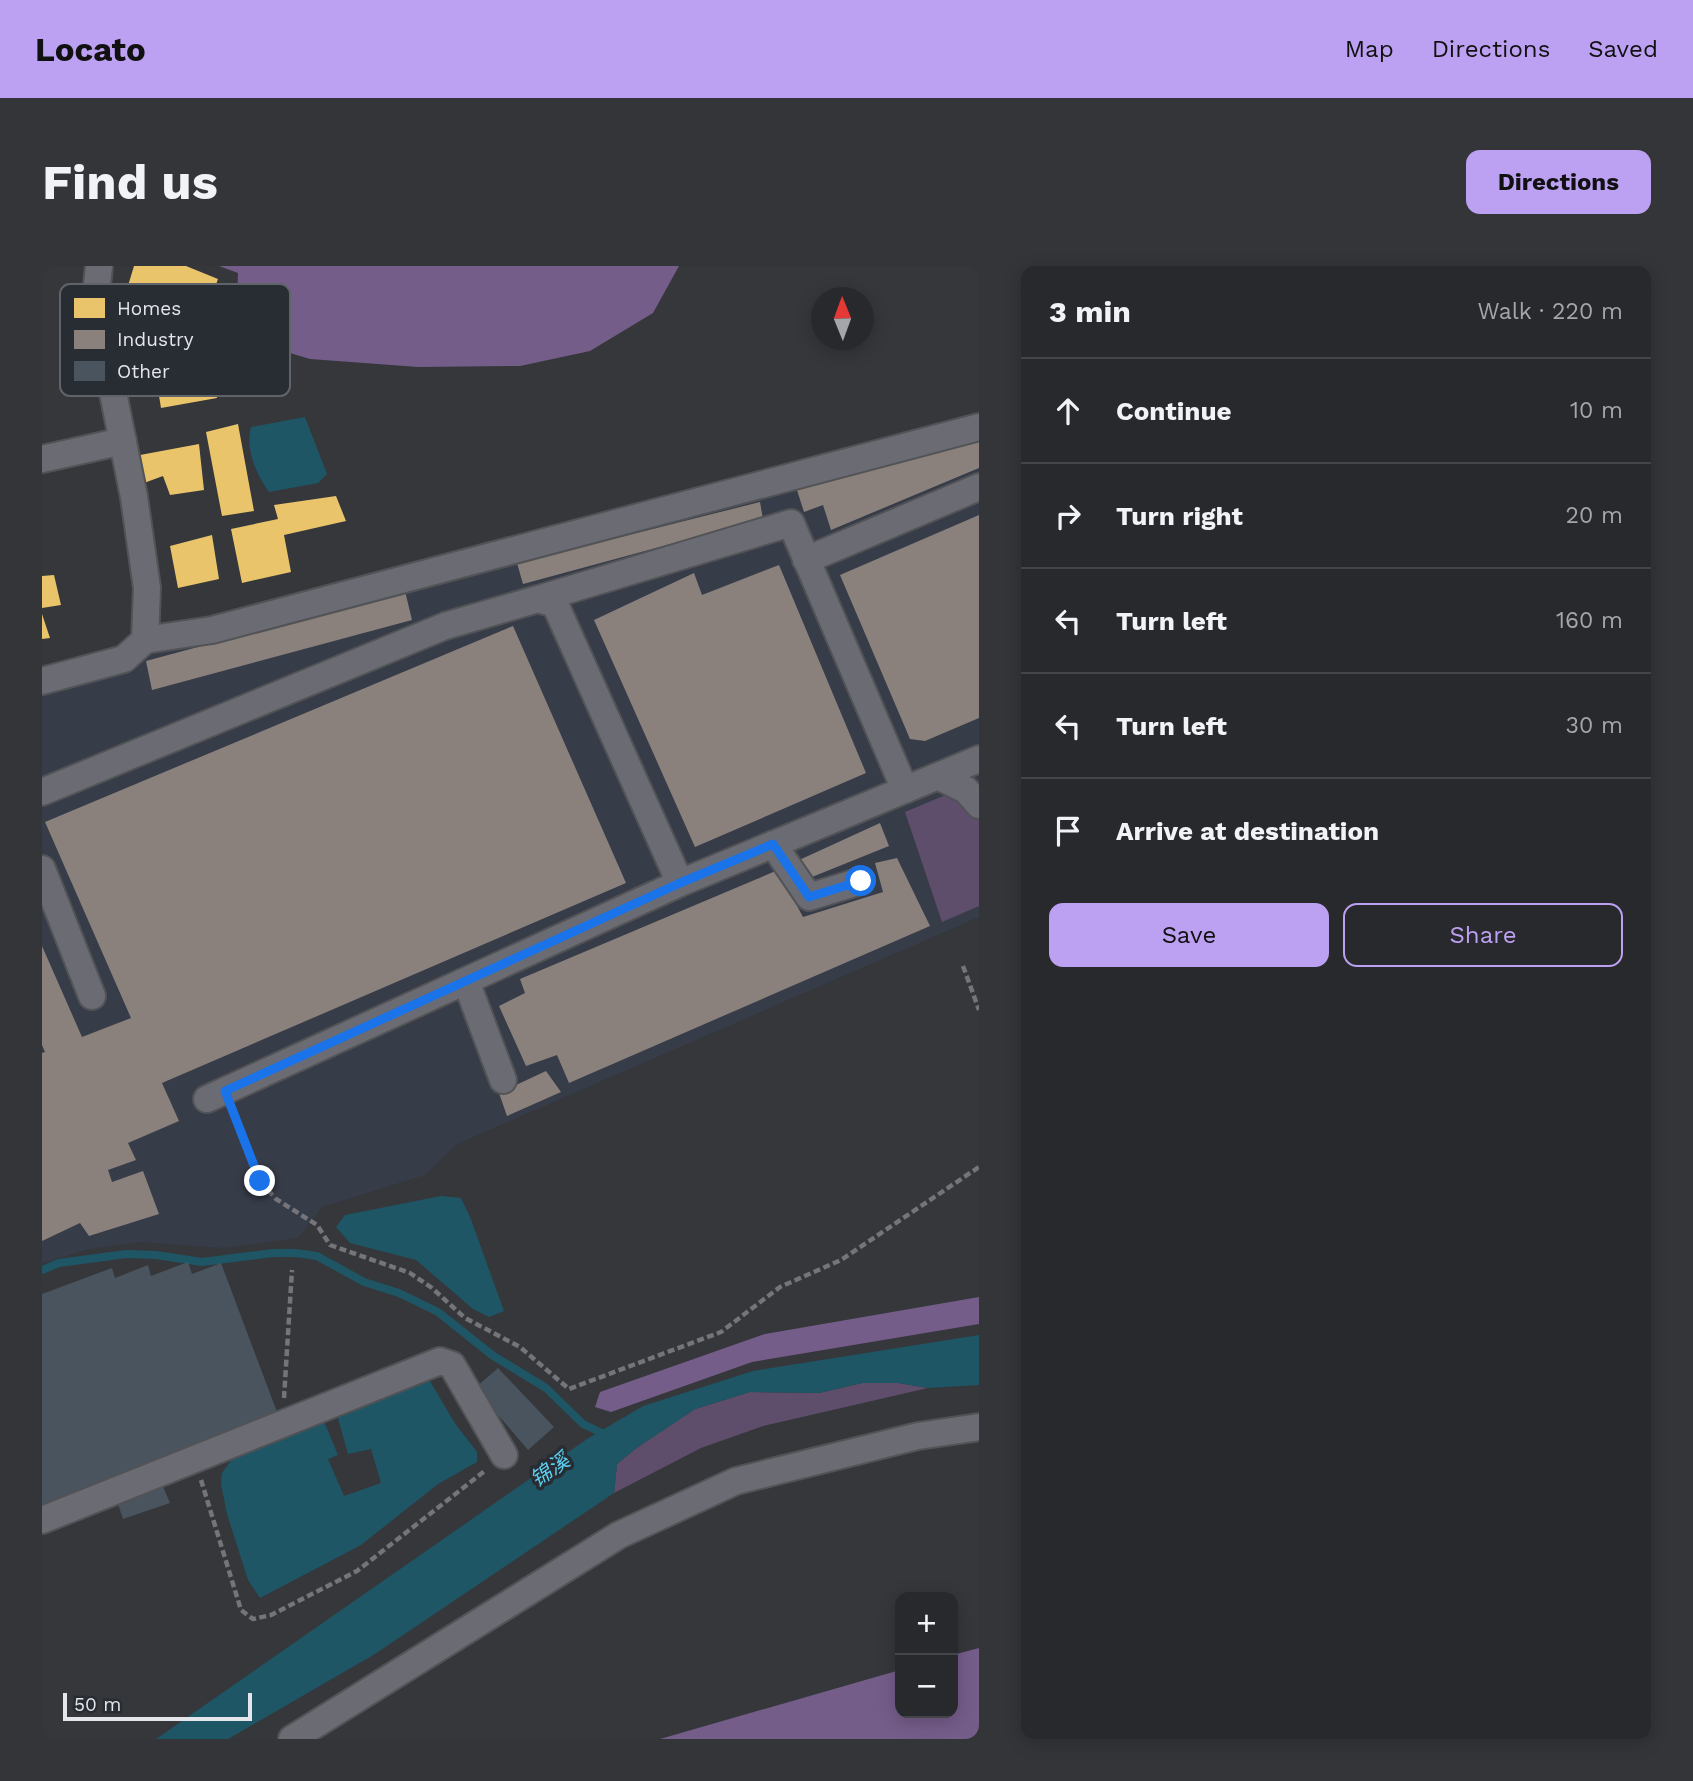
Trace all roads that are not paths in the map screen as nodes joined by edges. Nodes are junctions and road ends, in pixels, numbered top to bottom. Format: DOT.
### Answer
graph roads {
  1 [pos="99,266"];
  2 [pos="97,284"];
  3 [pos="114,396"];
  4 [pos="979,427"];
  5 [pos="123,441"];
  6 [pos="42,459"];
  7 [pos="979,487"];
  8 [pos="806,560"];
  9 [pos="538,599"];
  10 [pos="145,640"];
  11 [pos="42,681"];
  12 [pos="979,759"];
  13 [pos="938,776"];
  14 [pos="905,790"];
  15 [pos="42,792"];
  16 [pos="979,805"];
  17 [pos="773,844"];
  18 [pos="42,869"];
  19 [pos="861,881"];
  20 [pos="680,883"];
  21 [pos="466,981"];
  22 [pos="92,996"];
  23 [pos="503,1080"];
  24 [pos="216,1095"];
  25 [pos="979,1427"];
  26 [pos="504,1455"];
  27 [pos="42,1520"];
  28 [pos="292,1739"];
  1 -- 2 [label="street"];
  3 -- 5 [label="street"];
  4 -- 10 [label="street"];
  5 -- 6 [label="street"];
  5 -- 10 [label="street"];
  7 -- 8 [label="street"];
  8 -- 9 [label="street"];
  8 -- 14 [label="street"];
  9 -- 15 [label="street"];
  9 -- 20 [label="street"];
  10 -- 11 [label="street"];
  12 -- 13 [label="street"];
  13 -- 14 [label="street"];
  13 -- 16 [label="street"];
  14 -- 17 [label="street"];
  17 -- 19 [label="street"];
  17 -- 20 [label="street"];
  18 -- 22 [label="street"];
  20 -- 21 [label="street"];
  21 -- 23 [label="street"];
  21 -- 24 [label="street"];
  25 -- 28 [label="street"];
  26 -- 27 [label="street"];
}
